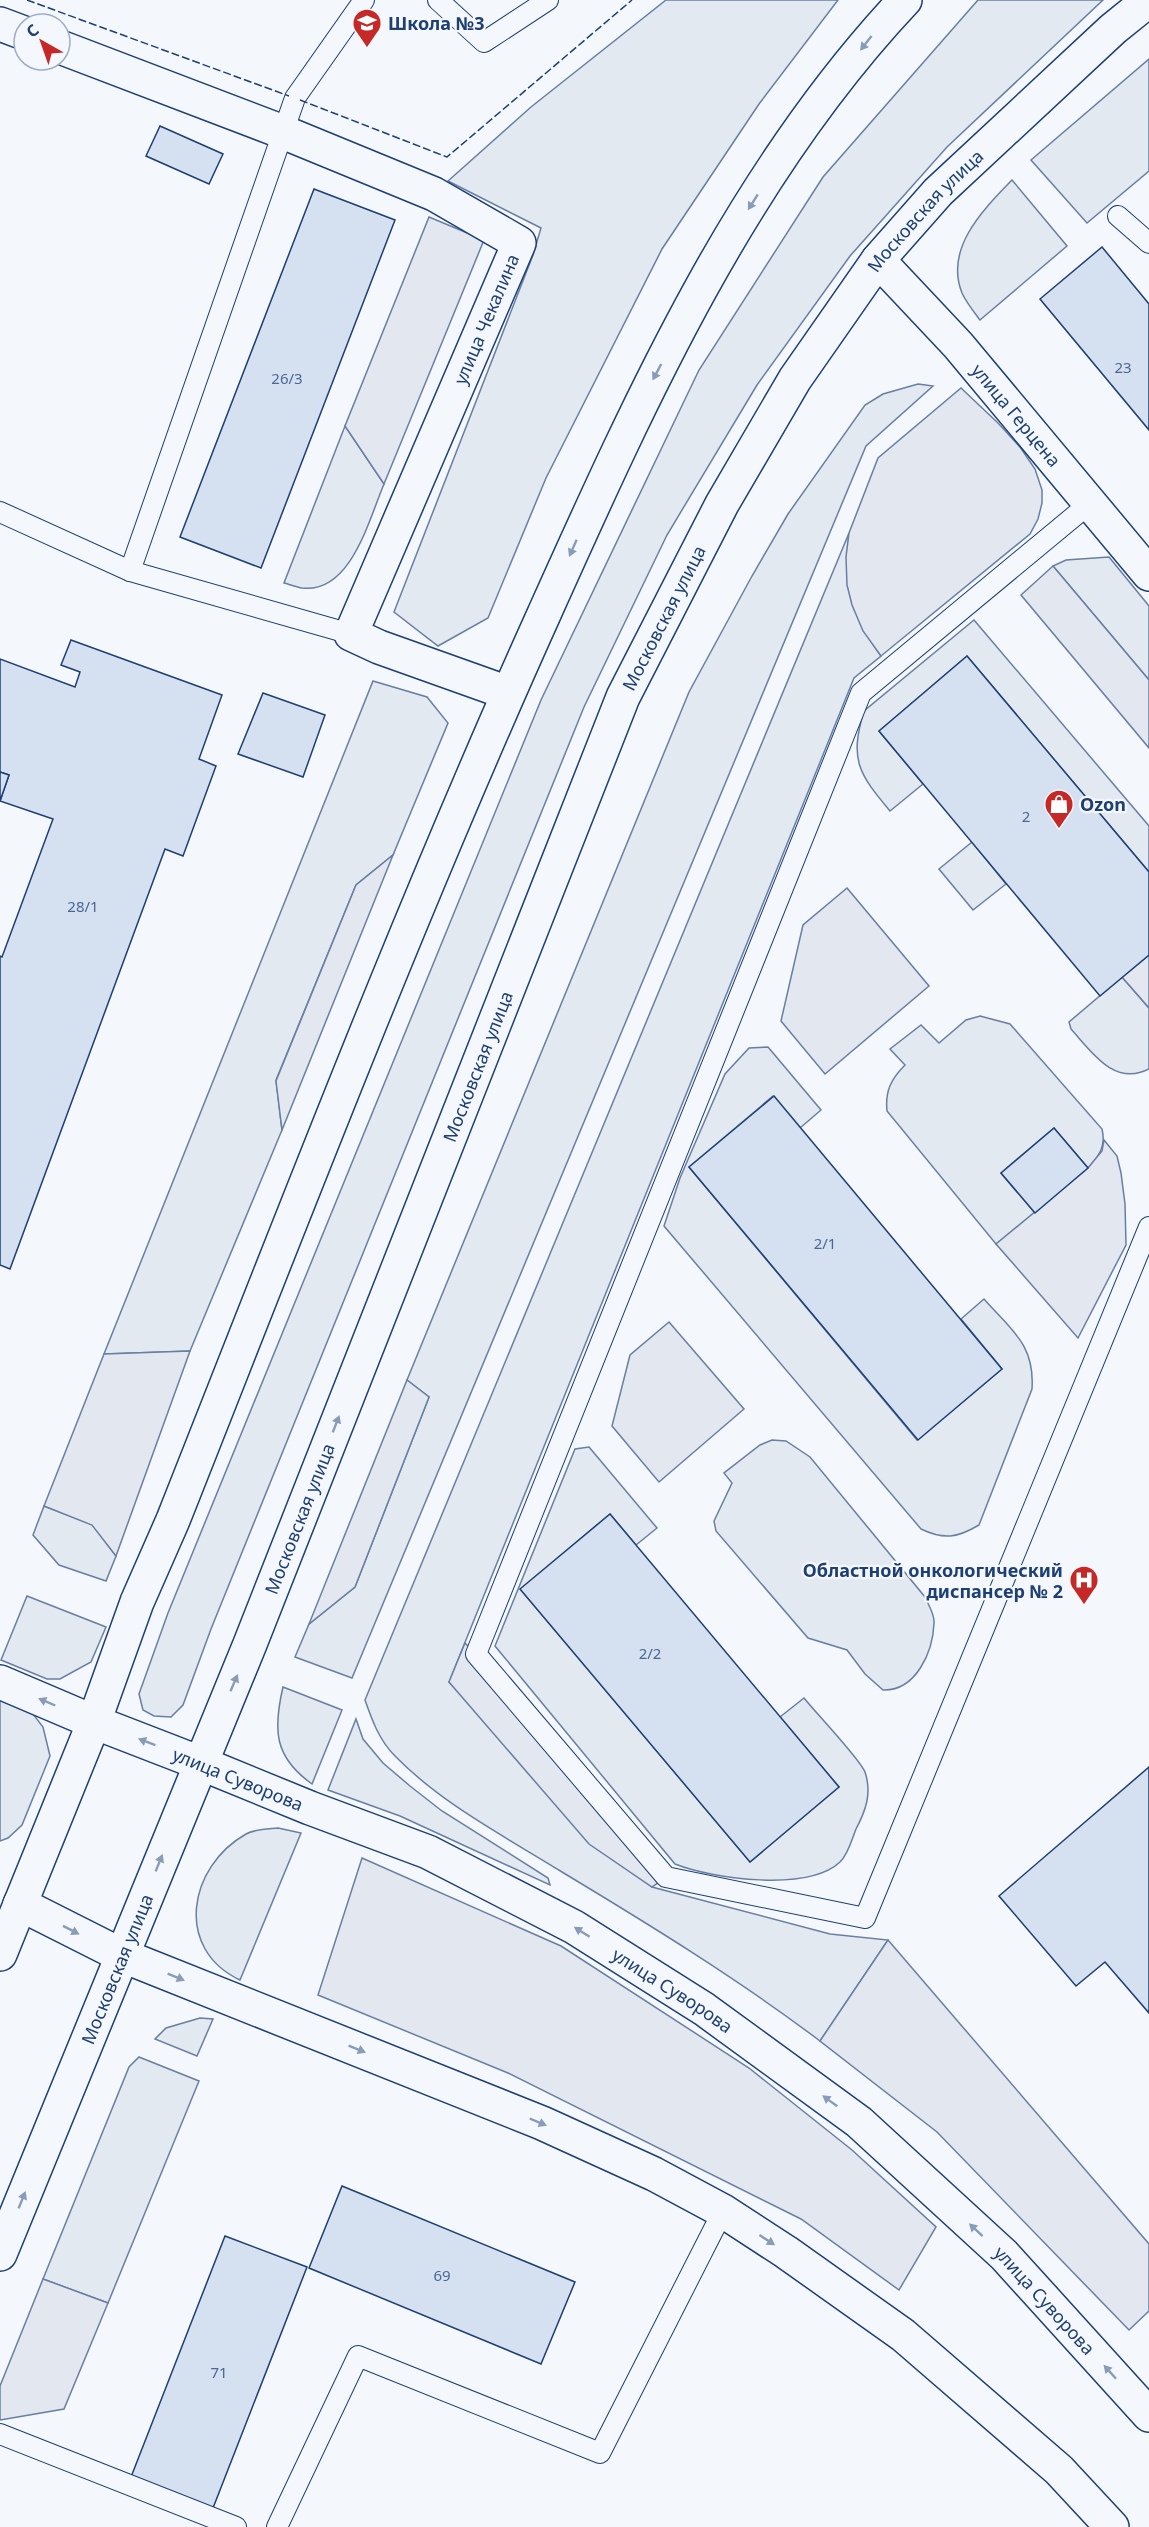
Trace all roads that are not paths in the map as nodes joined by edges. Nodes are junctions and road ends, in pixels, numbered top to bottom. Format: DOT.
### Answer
graph roads {
  1 [pos="364,0"];
  2 [pos="438,0"];
  3 [pos="548,0"];
  4 [pos="905,0"];
  5 [pos="1149,0"];
  6 [pos="72,52"];
  7 [pos="283,132"];
  8 [pos="1118,216"];
  9 [pos="1149,243"];
  10 [pos="878,260"];
  11 [pos="1089,504"];
  12 [pos="0,512"];
  13 [pos="130,571"];
  14 [pos="1149,574"];
  15 [pos="351,634"];
  16 [pos="508,693"];
  17 [pos="1149,1227"];
  18 [pos="0,1682"];
  19 [pos="94,1722"];
  20 [pos="200,1763"];
  21 [pos="10,1899"];
  22 [pos="0,1954"];
  23 [pos="122,1955"];
  24 [pos="723,2211"];
  25 [pos="0,2254"];
  26 [pos="1149,2415"];
  27 [pos="0,2434"];
  28 [pos="237,2527"];
  29 [pos="277,2527"];
  30 [pos="1112,2527"];
  1 -- 7 [label="lane"];
  2 -- 3 [label="lane"];
  4 -- 16 [label="main road, one-way"];
  5 -- 10 [label="main road, Московская улица"];
  6 -- 7 [label="main road, улица Чекалина"];
  7 -- 13 [label="lane"];
  7 -- 15 [label="main road, улица Чекалина"];
  8 -- 9 [label="lane"];
  10 -- 11 [label="main road, улица Герцена"];
  20 -- 10 [label="main road, Московская улица, one-way"];
  11 -- 14 [label="main road, улица Герцена"];
  11 -- 17 [label="lane"];
  12 -- 13 [label="lane"];
  13 -- 15 [label="lane"];
  15 -- 16 [label="main road"];
  16 -- 19 [label="main road"];
  19 -- 18 [label="main road, улица Суворова, one-way"];
  20 -- 19 [label="main road, улица Суворова, one-way"];
  19 -- 21 [label="main road"];
  23 -- 20 [label="main road, Московская улица, one-way"];
  26 -- 20 [label="main road, улица Суворова, one-way"];
  21 -- 22 [label="main road"];
  21 -- 23 [label="main road, one-way"];
  23 -- 24 [label="main road, one-way"];
  25 -- 23 [label="main road, Московская улица, one-way"];
  24 -- 29 [label="lane"];
  24 -- 30 [label="main road, one-way"];
  27 -- 28 [label="lane"];
}
